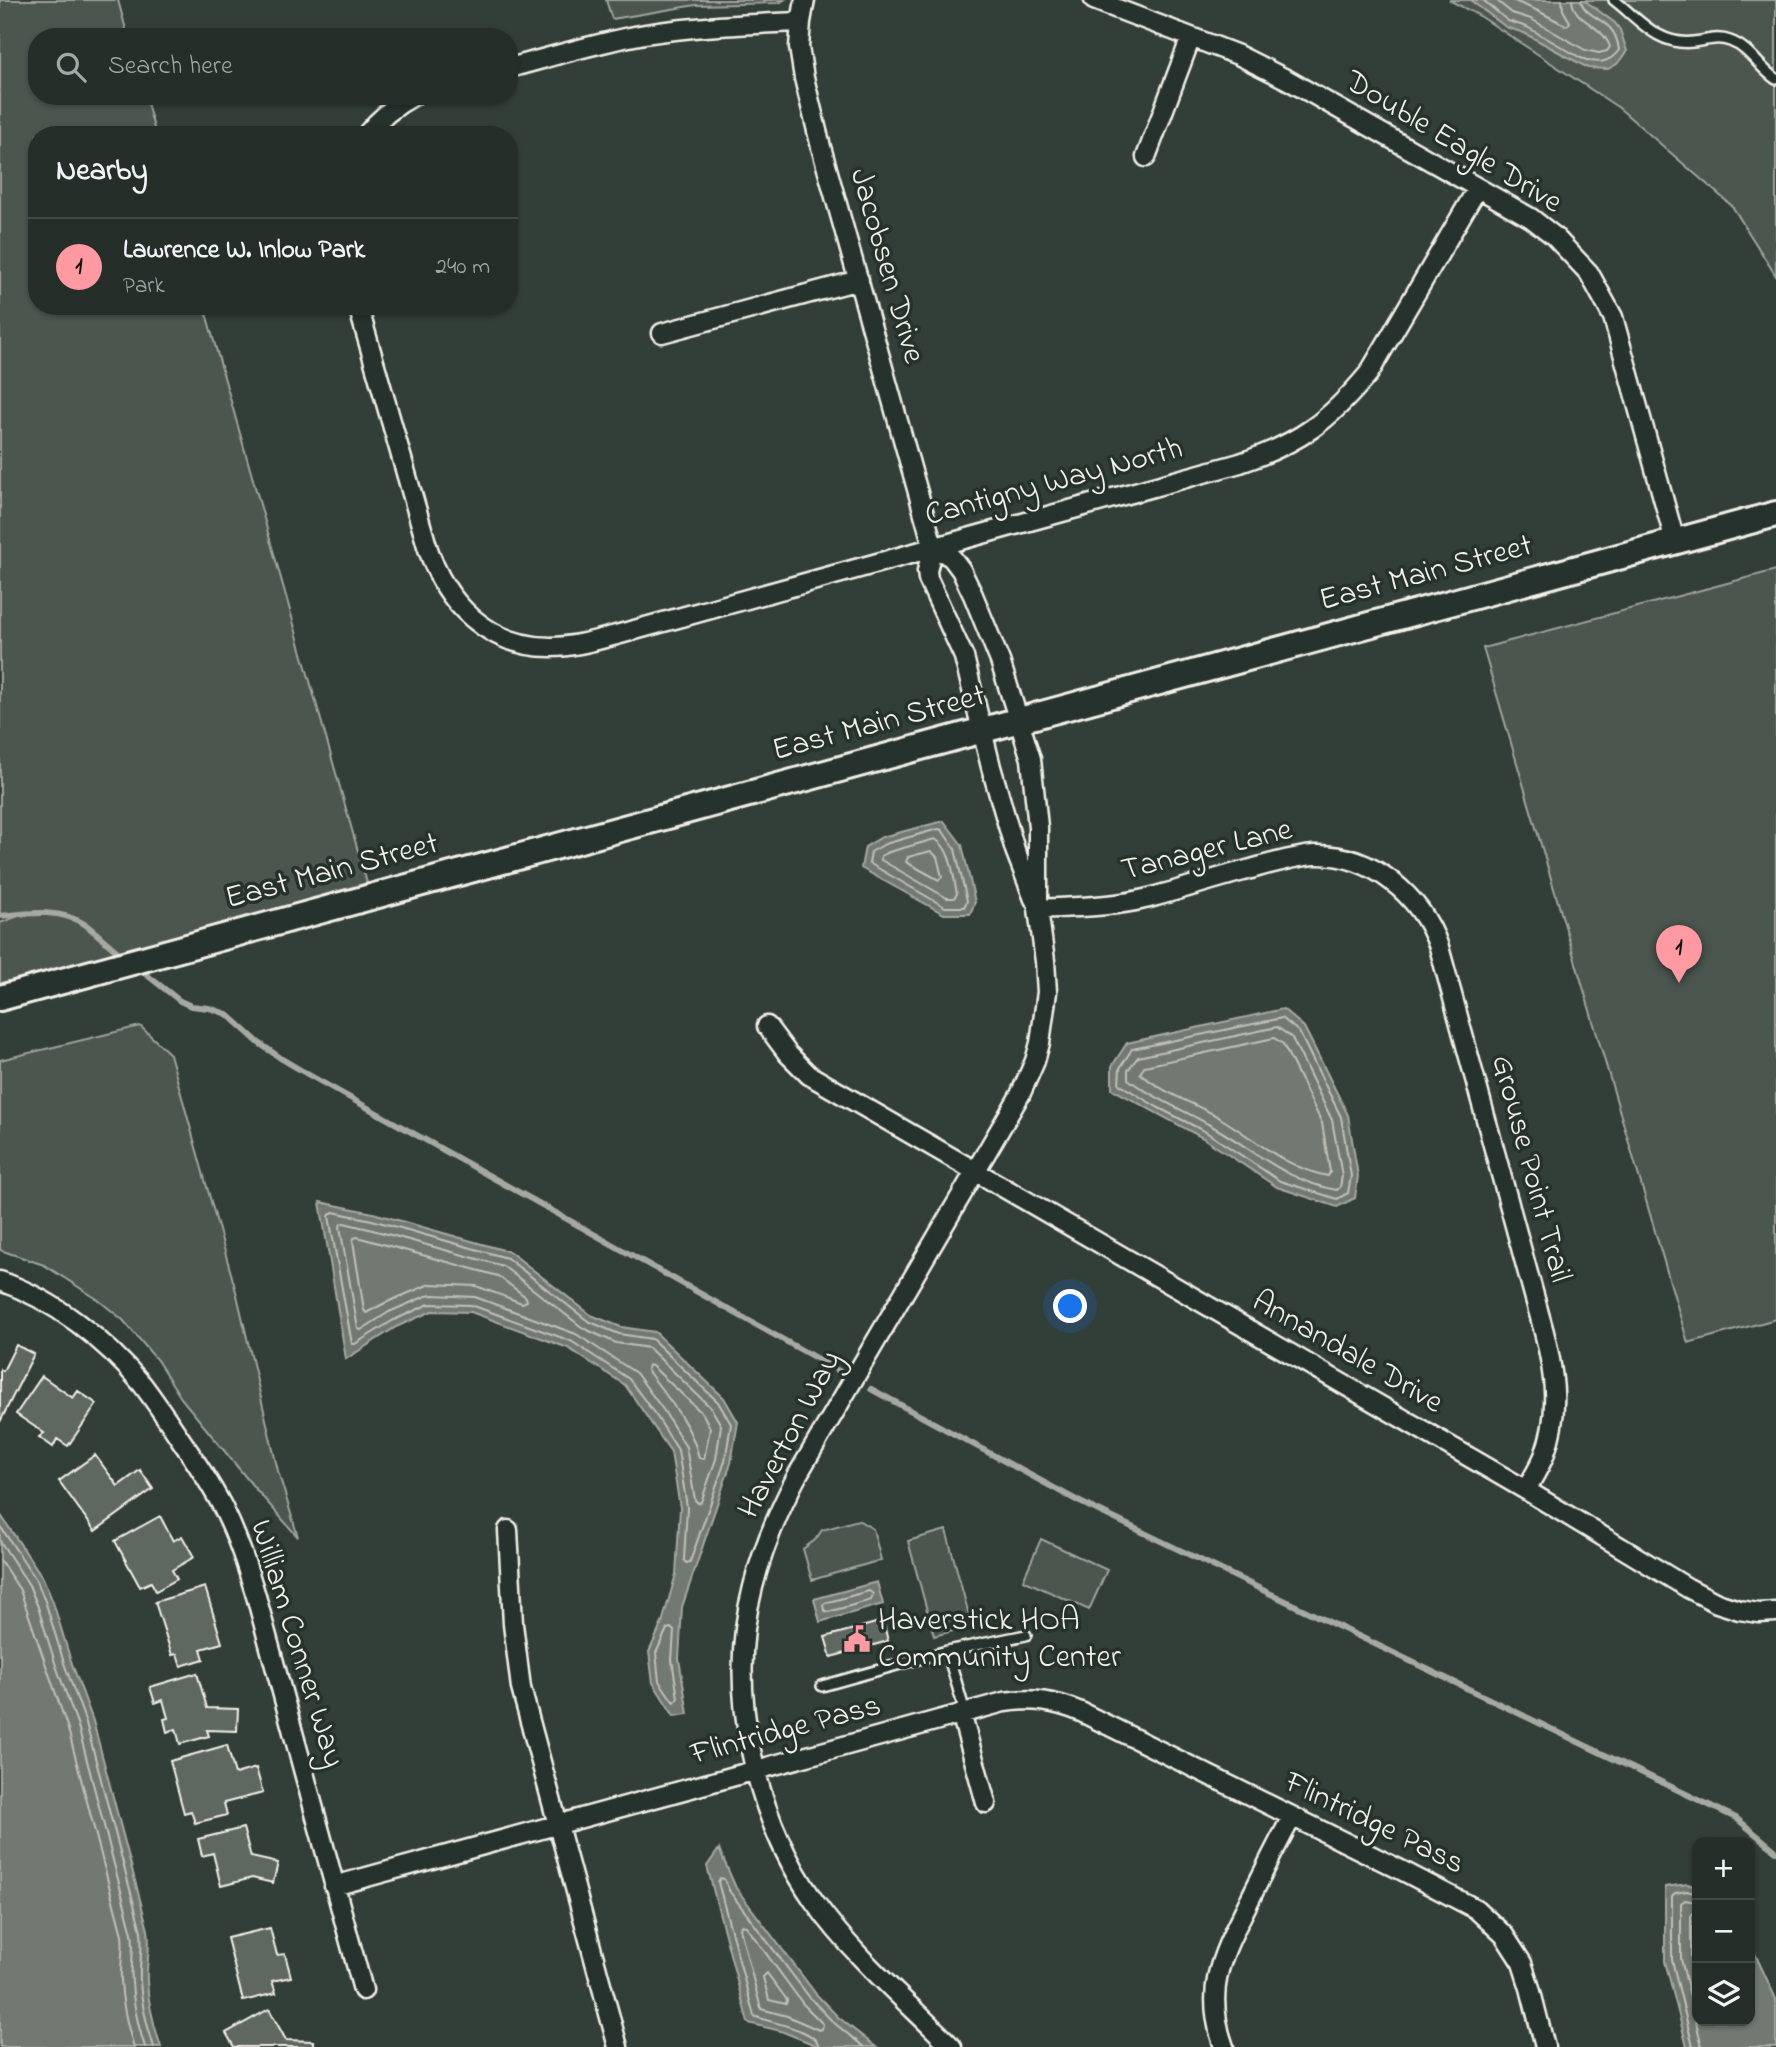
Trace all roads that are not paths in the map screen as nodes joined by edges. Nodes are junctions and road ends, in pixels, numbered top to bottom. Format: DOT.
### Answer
graph roads {
  1 [pos="805,0"];
  2 [pos="1094,0"];
  3 [pos="1614,0"];
  4 [pos="800,22"];
  5 [pos="1191,37"];
  6 [pos="518,66"];
  7 [pos="1776,79"];
  8 [pos="398,105"];
  9 [pos="373,126"];
  10 [pos="1146,157"];
  11 [pos="1477,189"];
  12 [pos="859,280"];
  13 [pos="361,315"];
  14 [pos="662,333"];
  15 [pos="1776,514"];
  16 [pos="1675,541"];
  17 [pos="933,546"];
  18 [pos="1019,720"];
  19 [pos="982,731"];
  20 [pos="1387,877"];
  21 [pos="1038,909"];
  22 [pos="0,998"];
  23 [pos="767,1026"];
  24 [pos="976,1172"];
  25 [pos="0,1281"];
  26 [pos="1526,1490"];
  27 [pos="508,1530"];
  28 [pos="1776,1612"];
  29 [pos="1026,1634"];
  30 [pos="947,1651"];
  31 [pos="822,1686"];
  32 [pos="963,1713"];
  33 [pos="756,1770"];
  34 [pos="986,1804"];
  35 [pos="1292,1817"];
  36 [pos="558,1823"];
  37 [pos="334,1886"];
  38 [pos="363,1990"];
  39 [pos="618,2047"];
  40 [pos="952,2047"];
  41 [pos="1224,2047"];
  42 [pos="1545,2047"];
  1 -- 4 [label="street, Jacobsen Drive"];
  2 -- 5 [label="street, Double Eagle Drive"];
  3 -- 7 [label="lane"];
  4 -- 6 [label="street"];
  4 -- 12 [label="street, Jacobsen Drive"];
  5 -- 10 [label="street"];
  5 -- 11 [label="street, Double Eagle Drive"];
  8 -- 9 [label="street"];
  11 -- 16 [label="street, Double Eagle Drive"];
  11 -- 17 [label="street, Cantigny Way North"];
  12 -- 14 [label="street"];
  12 -- 17 [label="street, Jacobsen Drive"];
  13 -- 17 [label="street, Cantigny Way North"];
  15 -- 16 [label="main road, East Main Street"];
  16 -- 18 [label="main road, East Main Street"];
  17 -- 18 [label="street"];
  17 -- 19 [label="street, Jacobsen Drive"];
  18 -- 19 [label="main road, East Main Street"];
  18 -- 21 [label="street, Haverton Way"];
  19 -- 21 [label="street, Haverton Way"];
  19 -- 22 [label="main road, East Main Street"];
  20 -- 21 [label="street, Tanager Lane"];
  20 -- 26 [label="street, Grouse Point Trail"];
  21 -- 24 [label="street, Haverton Way"];
  23 -- 24 [label="street, Annandale Drive"];
  24 -- 26 [label="street, Annandale Drive"];
  24 -- 33 [label="street, Haverton Way"];
  25 -- 37 [label="street, William Conner Way"];
  26 -- 28 [label="street, Annandale Drive"];
  27 -- 36 [label="street"];
  29 -- 30 [label="lane"];
  30 -- 31 [label="lane"];
  30 -- 32 [label="lane"];
  32 -- 33 [label="street, Flintridge Pass"];
  32 -- 34 [label="street"];
  32 -- 35 [label="street, Flintridge Pass"];
  33 -- 36 [label="street, Flintridge Pass"];
  33 -- 40 [label="street, Haverton Way"];
  35 -- 41 [label="street"];
  35 -- 42 [label="street, Flintridge Pass"];
  36 -- 37 [label="street, Flintridge Pass"];
  36 -- 39 [label="street"];
  37 -- 38 [label="street, William Conner Way"];
}
